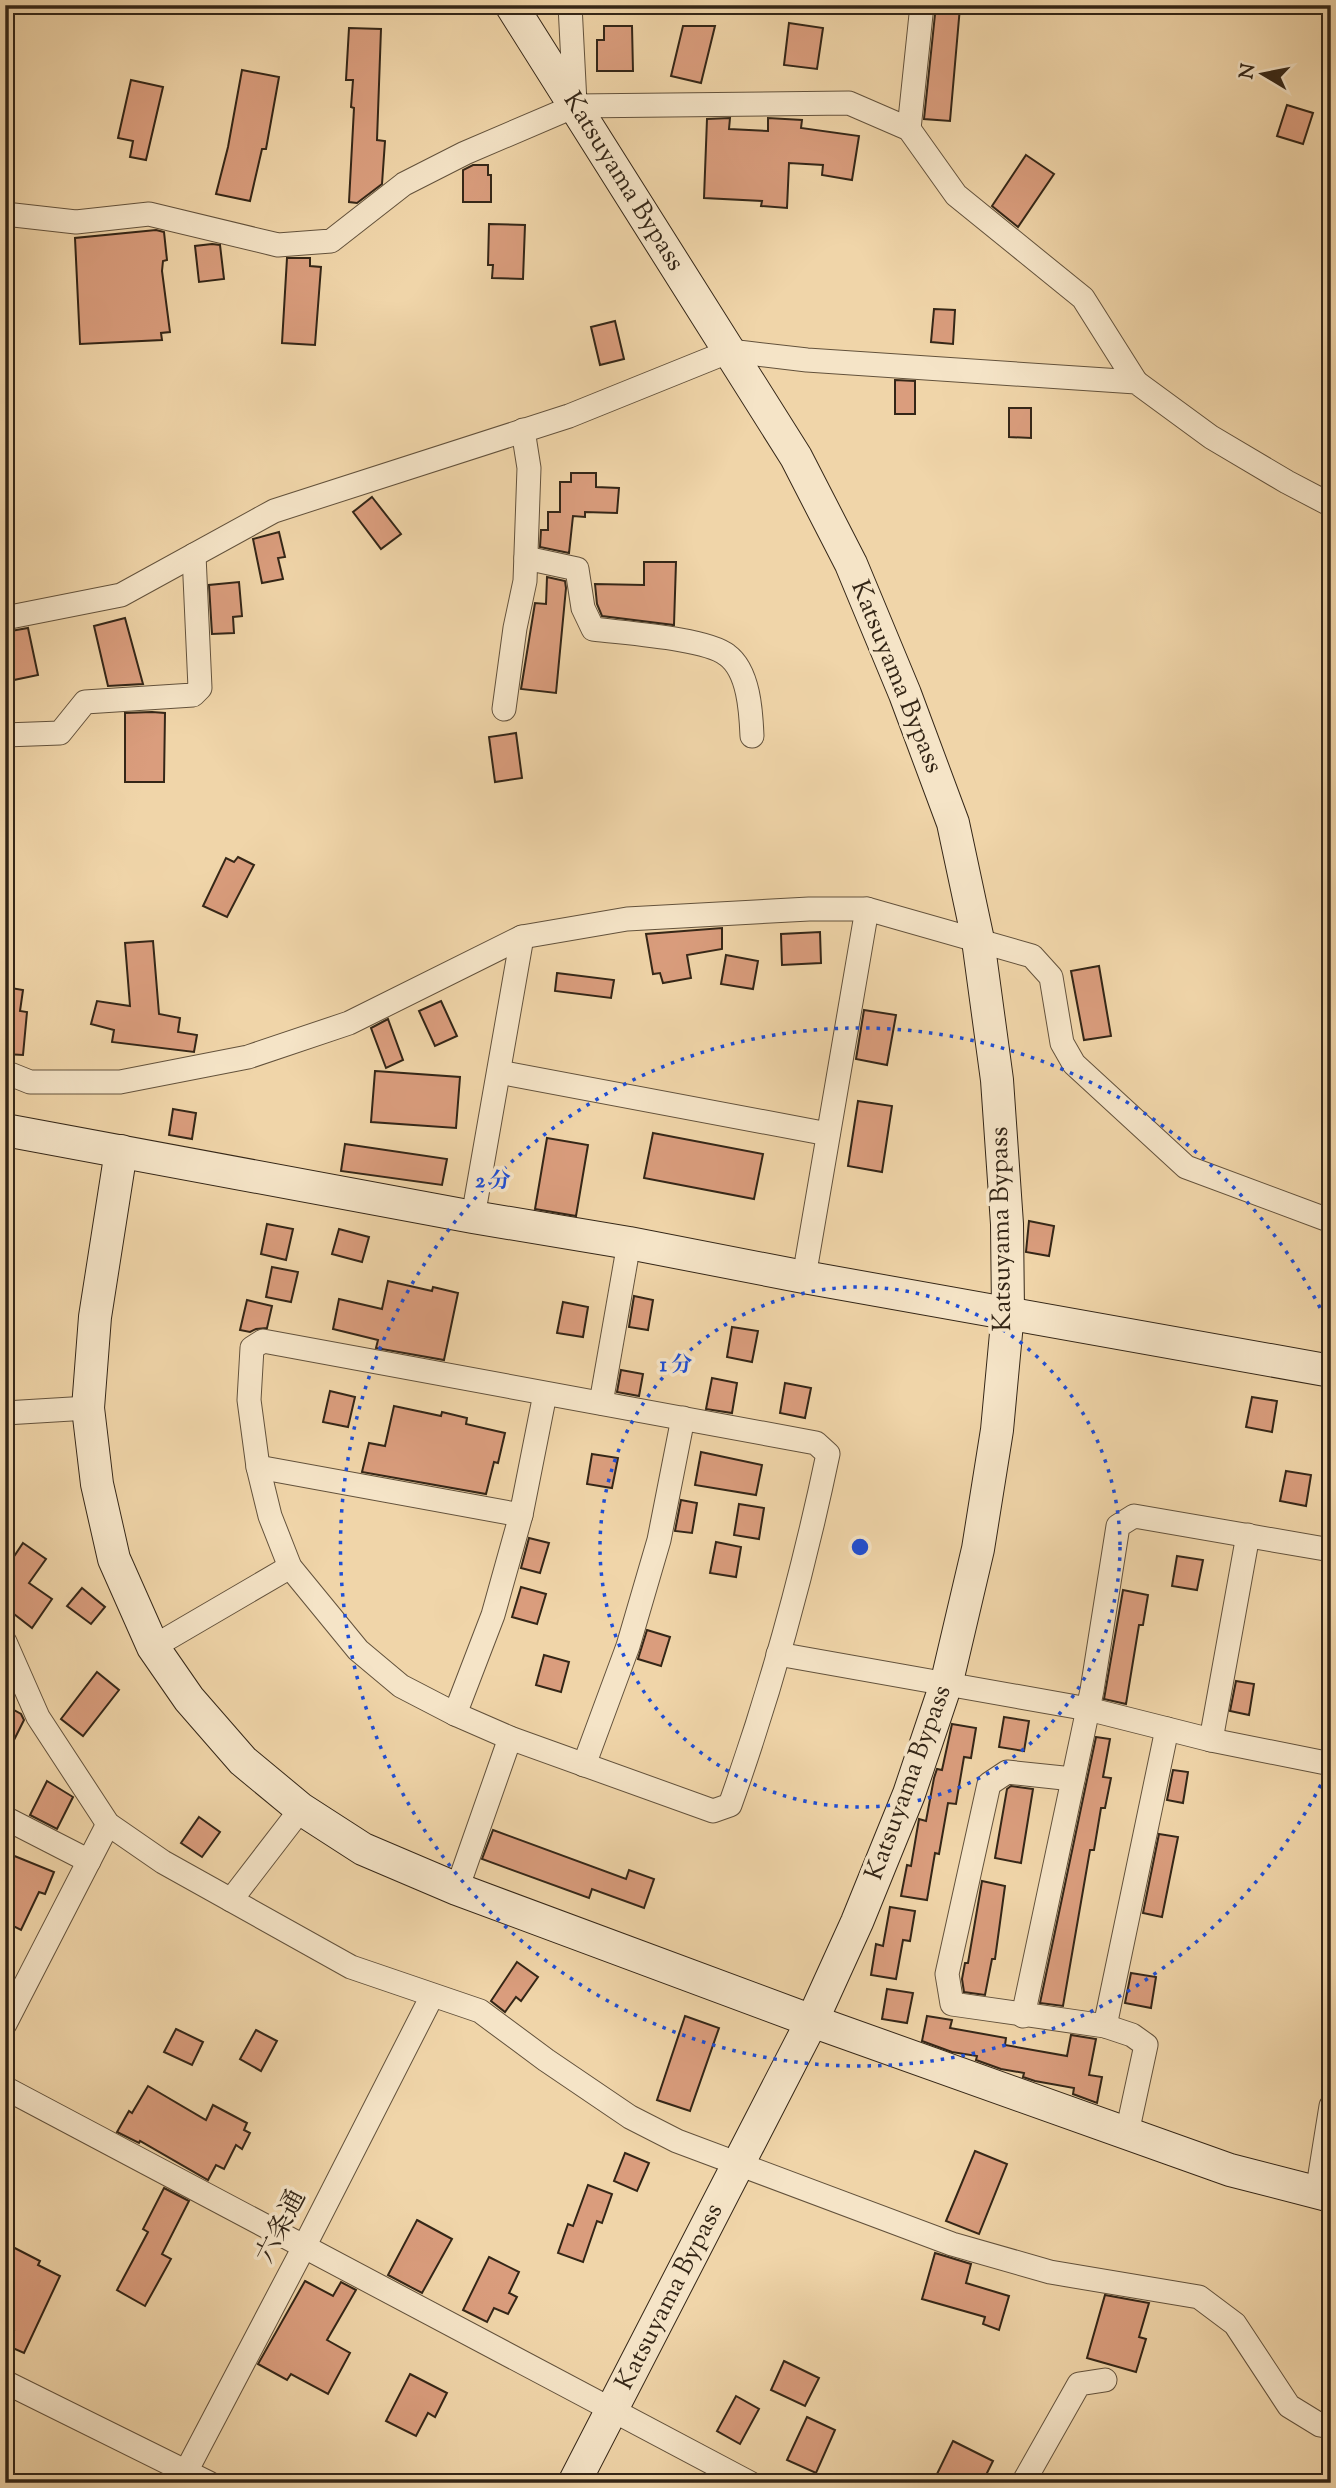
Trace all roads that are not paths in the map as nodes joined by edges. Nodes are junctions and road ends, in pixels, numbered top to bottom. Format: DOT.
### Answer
graph roads {
  1 [pos="511,5"];
  2 [pos="570,5"];
  3 [pos="922,5"];
  4 [pos="575,106"];
  5 [pos="909,129"];
  6 [pos="5,214"];
  7 [pos="730,351"];
  8 [pos="1136,382"];
  9 [pos="523,430"];
  10 [pos="1331,505"];
  11 [pos="194,555"];
  12 [pos="527,558"];
  13 [pos="5,618"];
  14 [pos="504,709"];
  15 [pos="5,734"];
  16 [pos="752,736"];
  17 [pos="867,909"];
  18 [pos="522,937"];
  19 [pos="978,940"];
  20 [pos="5,1072"];
  21 [pos="499,1072"];
  22 [pos="5,1130"];
  23 [pos="828,1134"];
  24 [pos="121,1151"];
  25 [pos="472,1217"];
  26 [pos="1331,1221"];
  27 [pos="629,1243"];
  28 [pos="804,1277"];
  29 [pos="1008,1312"];
  30 [pos="1331,1371"];
  31 [pos="545,1394"];
  32 [pos="601,1403"];
  33 [pos="88,1408"];
  34 [pos="5,1412"];
  35 [pos="683,1418"];
  36 [pos="258,1467"];
  37 [pos="521,1515"];
  38 [pos="1248,1535"];
  39 [pos="1331,1550"];
  40 [pos="290,1567"];
  41 [pos="5,1642"];
  42 [pos="153,1647"];
  43 [pos="778,1654"];
  44 [pos="946,1684"];
  45 [pos="1088,1709"];
  46 [pos="455,1714"];
  47 [pos="1167,1729"];
  48 [pos="510,1738"];
  49 [pos="1211,1740"];
  50 [pos="1331,1764"];
  51 [pos="584,1765"];
  52 [pos="1073,1779"];
  53 [pos="302,1809"];
  54 [pos="5,1818"];
  55 [pos="108,1824"];
  56 [pos="89,1861"];
  57 [pos="457,1889"];
  58 [pos="231,1900"];
  59 [pos="432,1996"];
  60 [pos="1023,2016"];
  61 [pos="812,2021"];
  62 [pos="5,2024"];
  63 [pos="1105,2026"];
  64 [pos="5,2088"];
  65 [pos="1331,2106"];
  66 [pos="1127,2133"];
  67 [pos="739,2163"];
  68 [pos="1324,2194"];
  69 [pos="304,2247"];
  70 [pos="1105,2380"];
  71 [pos="5,2382"];
  72 [pos="613,2409"];
  73 [pos="1331,2427"];
  74 [pos="183,2477"];
  75 [pos="209,2483"];
  76 [pos="574,2483"];
  77 [pos="750,2483"];
  78 [pos="1023,2483"];
  1 -- 4 [label="street, Katsuyama Bypass"];
  2 -- 4 [label="street"];
  3 -- 5 [label="street"];
  4 -- 5 [label="street"];
  4 -- 6 [label="street"];
  4 -- 7 [label="street, Katsuyama Bypass"];
  5 -- 8 [label="street"];
  7 -- 8 [label="street"];
  7 -- 9 [label="street"];
  7 -- 19 [label="street, Katsuyama Bypass"];
  8 -- 10 [label="street"];
  9 -- 11 [label="street"];
  9 -- 12 [label="street"];
  11 -- 13 [label="street"];
  11 -- 15 [label="street"];
  12 -- 14 [label="street"];
  12 -- 16 [label="street"];
  17 -- 18 [label="street"];
  17 -- 19 [label="street"];
  17 -- 23 [label="street"];
  18 -- 20 [label="street"];
  18 -- 21 [label="street"];
  19 -- 26 [label="street"];
  19 -- 29 [label="street, Katsuyama Bypass"];
  21 -- 23 [label="street"];
  21 -- 25 [label="street"];
  22 -- 24 [label="street"];
  23 -- 28 [label="street"];
  24 -- 25 [label="street"];
  24 -- 33 [label="street"];
  25 -- 27 [label="street"];
  27 -- 28 [label="street"];
  27 -- 32 [label="street"];
  28 -- 29 [label="street"];
  29 -- 30 [label="street"];
  29 -- 44 [label="street, Katsuyama Bypass"];
  31 -- 32 [label="street"];
  31 -- 36 [label="street"];
  31 -- 37 [label="street"];
  32 -- 35 [label="street"];
  33 -- 34 [label="street"];
  33 -- 42 [label="street"];
  35 -- 43 [label="street"];
  35 -- 51 [label="street"];
  36 -- 37 [label="street"];
  36 -- 40 [label="street"];
  37 -- 46 [label="street"];
  38 -- 39 [label="street"];
  38 -- 45 [label="street"];
  38 -- 49 [label="street"];
  40 -- 42 [label="street"];
  40 -- 46 [label="street"];
  41 -- 55 [label="street"];
  42 -- 53 [label="street"];
  43 -- 44 [label="street"];
  43 -- 51 [label="street"];
  44 -- 45 [label="street"];
  44 -- 61 [label="street, Katsuyama Bypass"];
  45 -- 47 [label="street"];
  45 -- 52 [label="street"];
  46 -- 48 [label="street"];
  47 -- 49 [label="street"];
  47 -- 63 [label="street"];
  48 -- 51 [label="street"];
  48 -- 57 [label="street"];
  49 -- 50 [label="street"];
  52 -- 60 [label="street"];
  52 -- 60 [label="street"];
  53 -- 57 [label="street"];
  53 -- 58 [label="street"];
  54 -- 56 [label="street"];
  55 -- 56 [label="street"];
  55 -- 58 [label="street"];
  56 -- 62 [label="street"];
  57 -- 61 [label="street"];
  58 -- 59 [label="street"];
  59 -- 67 [label="street"];
  59 -- 69 [label="street, 六条通"];
  60 -- 63 [label="street"];
  61 -- 66 [label="street"];
  61 -- 67 [label="street, Katsuyama Bypass"];
  63 -- 66 [label="street"];
  64 -- 69 [label="street"];
  65 -- 68 [label="street"];
  66 -- 68 [label="street"];
  67 -- 72 [label="street, Katsuyama Bypass"];
  67 -- 73 [label="street"];
  69 -- 72 [label="street"];
  69 -- 74 [label="street, 六条通"];
  70 -- 78 [label="street"];
  71 -- 74 [label="street"];
  72 -- 76 [label="street, Katsuyama Bypass"];
  72 -- 77 [label="street"];
  74 -- 75 [label="street"];
}
